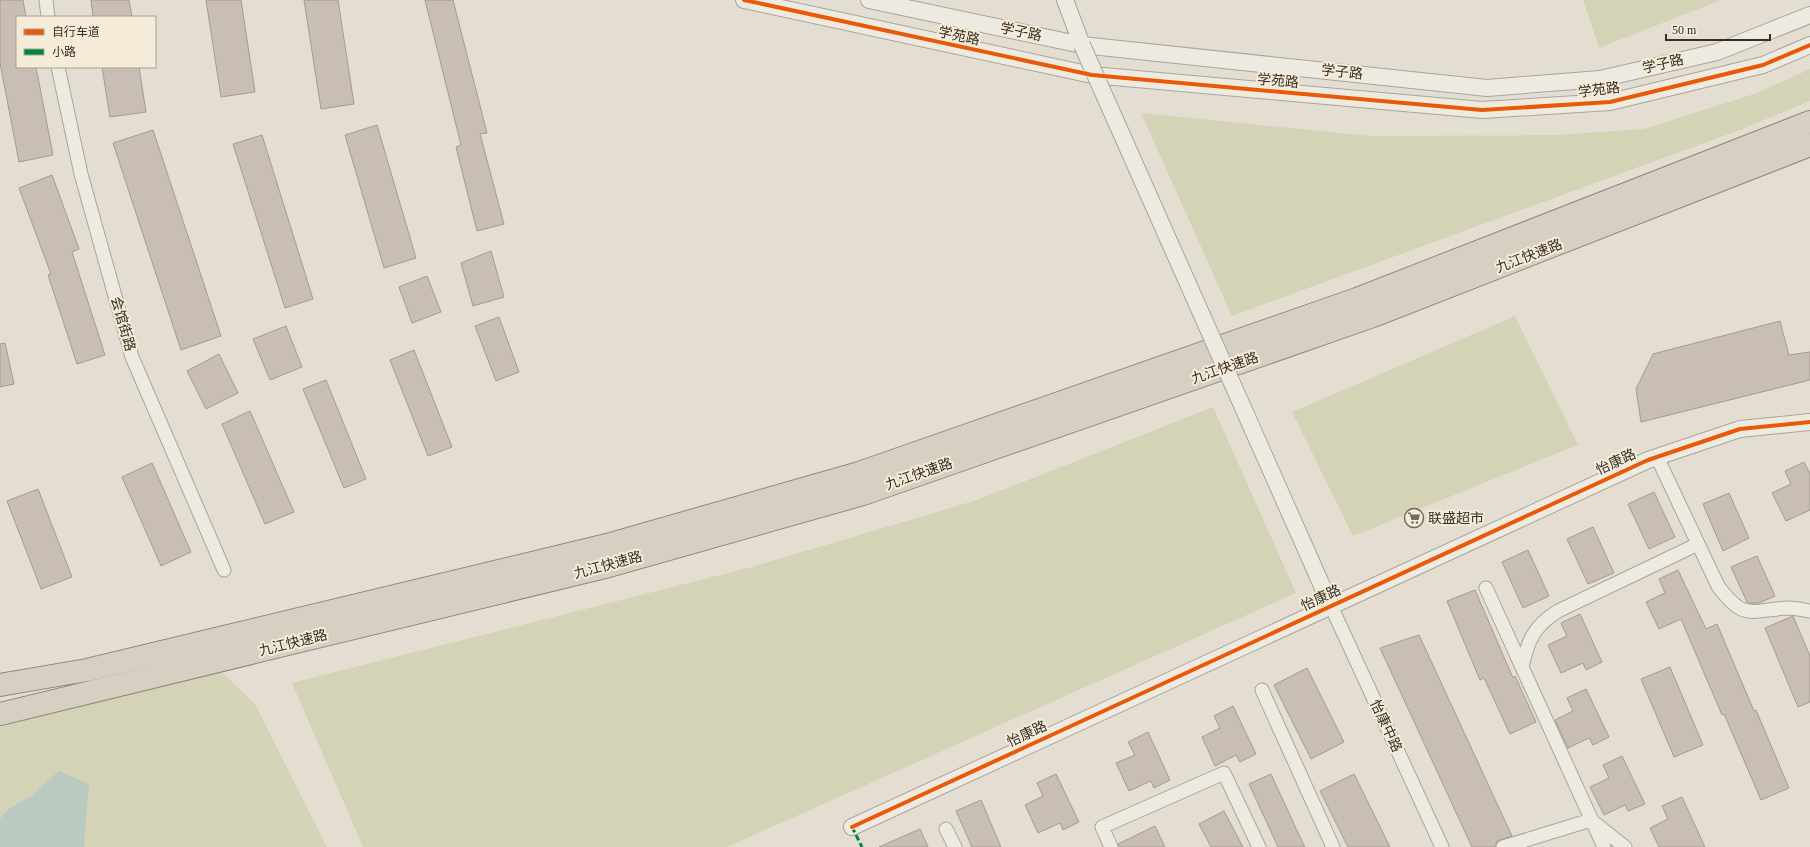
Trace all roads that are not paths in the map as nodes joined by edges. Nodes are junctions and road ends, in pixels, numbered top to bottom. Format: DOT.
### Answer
graph roads {
  1 [pos="46,0"];
  2 [pos="744,0"];
  3 [pos="869,0"];
  4 [pos="1065,0"];
  5 [pos="1810,15"];
  6 [pos="48,16"];
  7 [pos="1082,45"];
  8 [pos="1810,45"];
  9 [pos="58,68"];
  10 [pos="1810,122"];
  11 [pos="1810,146"];
  12 [pos="1810,422"];
  13 [pos="1657,457"];
  14 [pos="1698,544"];
  15 [pos="224,570"];
  16 [pos="1486,588"];
  17 [pos="1331,606"];
  18 [pos="1810,611"];
  19 [pos="1522,667"];
  20 [pos="0,685"];
  21 [pos="1262,690"];
  22 [pos="0,714"];
  23 [pos="1591,820"];
  24 [pos="852,827"];
  25 [pos="946,829"];
  26 [pos="955,847"];
  27 [pos="1111,847"];
  28 [pos="1259,847"];
  29 [pos="1334,847"];
  30 [pos="1442,847"];
  31 [pos="1503,847"];
  32 [pos="1604,847"];
  33 [pos="1625,847"];
  1 -- 6 [label="street"];
  2 -- 8 [label="street, 学苑路"];
  3 -- 7 [label="street, 学子路"];
  4 -- 7 [label="street"];
  5 -- 7 [label="street, 学子路"];
  7 -- 17 [label="street, bridge"];
  9 -- 15 [label="street, 会馆街路"];
  10 -- 20 [label="highway, 九江快速路"];
  11 -- 22 [label="highway, 九江快速路"];
  12 -- 13 [label="street, 怡康路"];
  13 -- 14 [label="street"];
  13 -- 17 [label="street, 怡康路"];
  14 -- 18 [label="street"];
  14 -- 19 [label="street"];
  16 -- 19 [label="street"];
  17 -- 24 [label="street, 怡康路"];
  17 -- 30 [label="street, 怡康中路"];
  19 -- 23 [label="street"];
  21 -- 29 [label="street"];
  23 -- 31 [label="street"];
  23 -- 32 [label="street"];
  23 -- 33 [label="street"];
  25 -- 26 [label="street"];
  27 -- 28 [label="street"];
}
